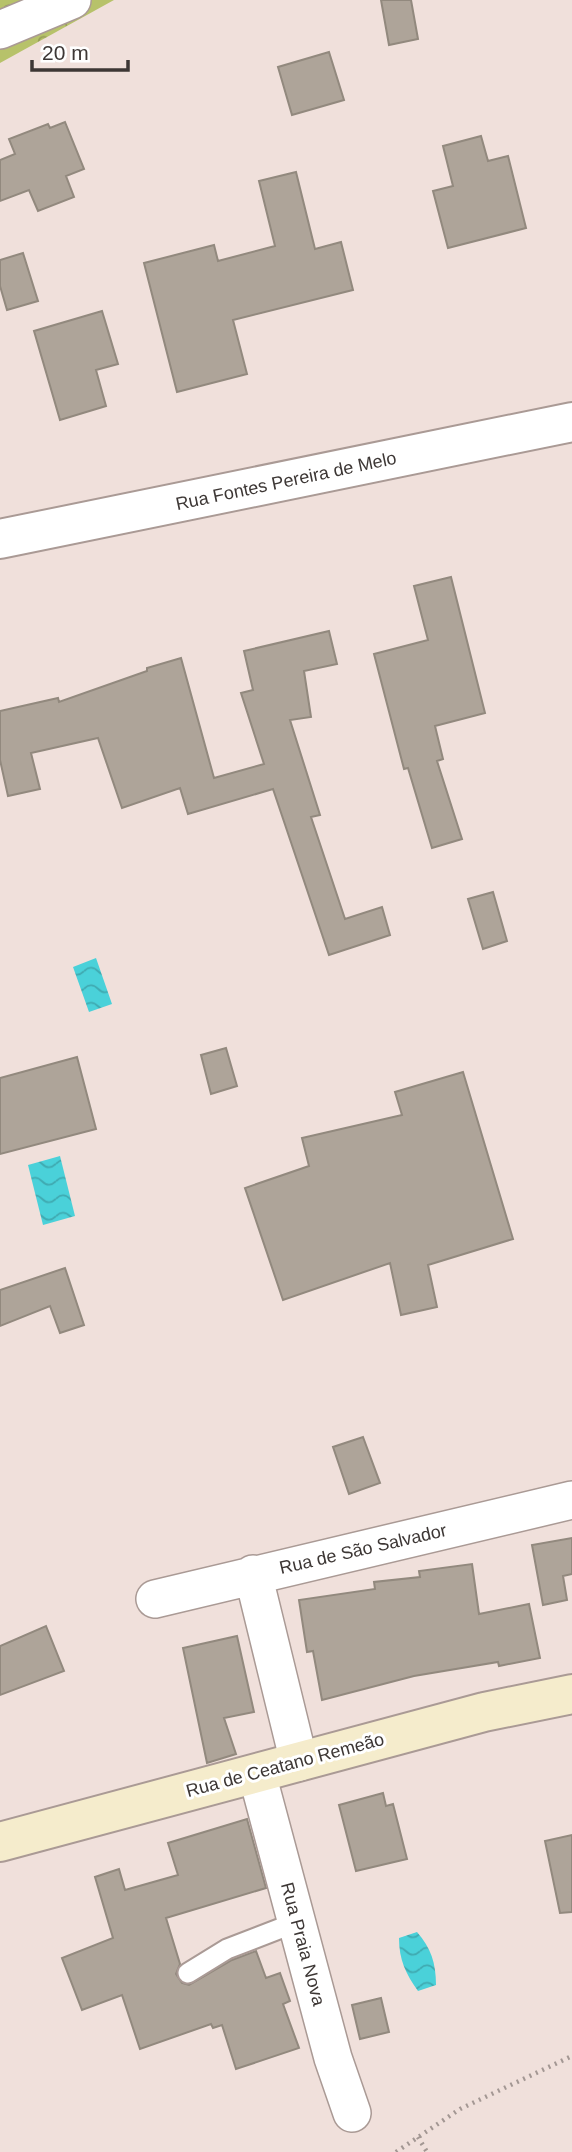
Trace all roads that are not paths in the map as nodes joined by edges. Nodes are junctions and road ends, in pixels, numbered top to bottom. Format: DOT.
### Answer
graph roads {
  1 [pos="72,0"];
  2 [pos="0,30"];
  3 [pos="572,422"];
  4 [pos="0,539"];
  5 [pos="572,1500"];
  6 [pos="253,1574"];
  7 [pos="155,1599"];
  8 [pos="572,1694"];
  9 [pos="299,1762"];
  10 [pos="257,1774"];
  11 [pos="0,1842"];
  12 [pos="297,1922"];
  13 [pos="188,1973"];
  14 [pos="352,2113"];
  1 -- 2 [label="street"];
  3 -- 4 [label="street, Rua Fontes Pereira de Melo"];
  5 -- 6 [label="street, Rua de São Salvador"];
  6 -- 7 [label="street, Rua de São Salvador"];
  6 -- 9 [label="street"];
  8 -- 9 [label="main road, Rua de Ceatano Remeão"];
  9 -- 10 [label="main road, Rua de Ceatano Remeão"];
  10 -- 11 [label="main road, Rua de Ceatano Remeão"];
  10 -- 12 [label="street, Rua Praia Nova"];
  12 -- 13 [label="lane"];
  12 -- 14 [label="street, Rua Praia Nova"];
}
